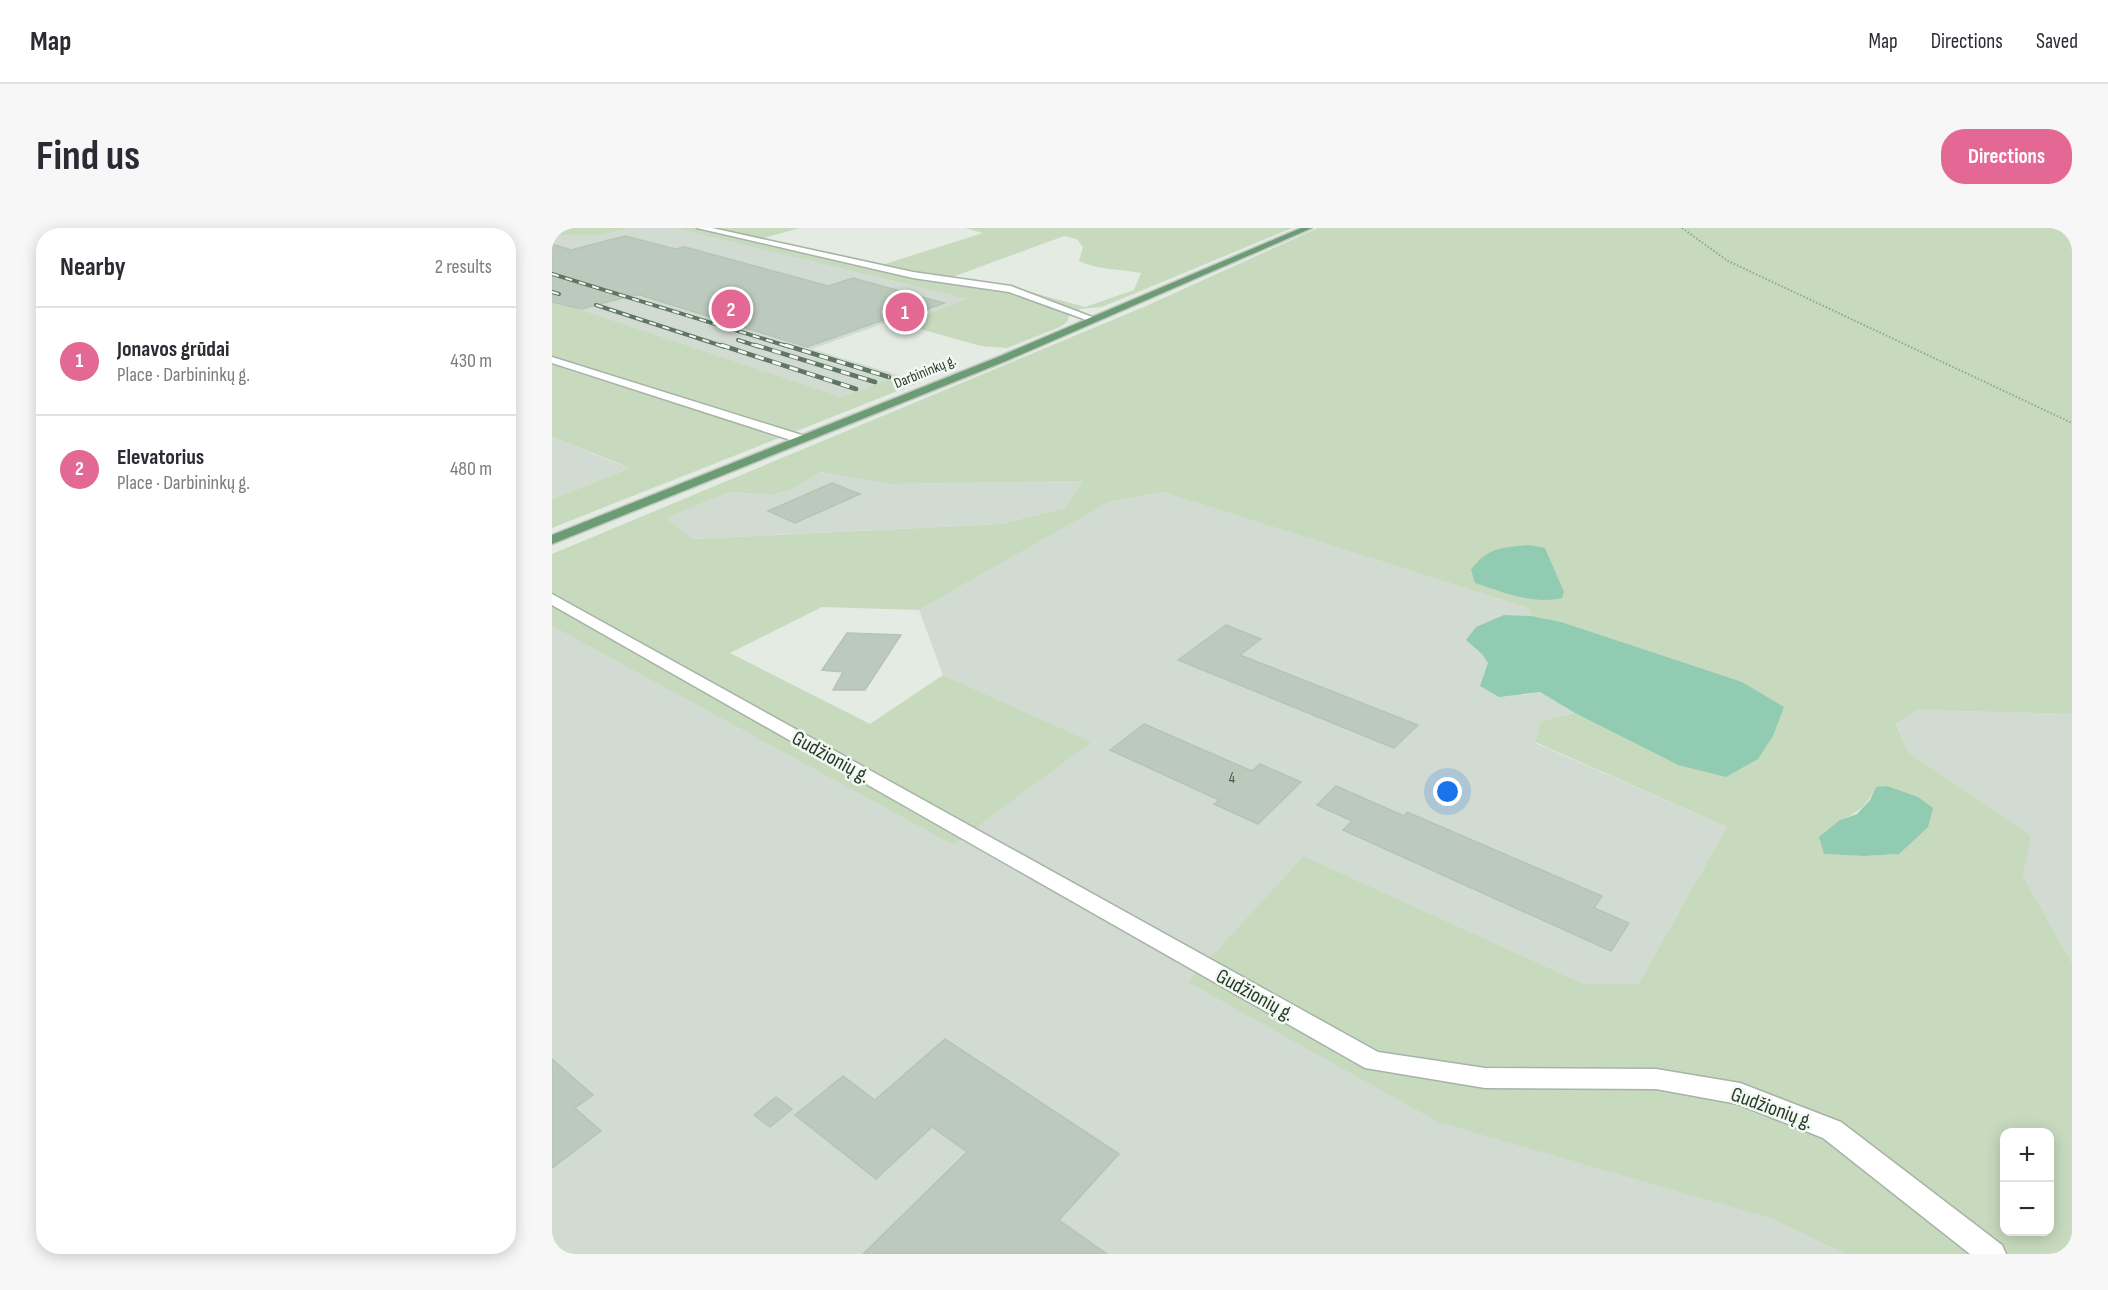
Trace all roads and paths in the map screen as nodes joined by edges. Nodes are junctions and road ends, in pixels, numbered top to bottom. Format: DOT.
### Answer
graph roads {
  1 [pos="701,228"];
  2 [pos="1308,228"];
  3 [pos="1682,228"];
  4 [pos="1095,320"];
  5 [pos="552,360"];
  6 [pos="2072,423"];
  7 [pos="801,439"];
  8 [pos="552,540"];
  9 [pos="552,600"];
  10 [pos="1992,1254"];
  1 -- 4 [label="street"];
  2 -- 4 [label="main road, Darbininkų g."];
  3 -- 6 [label="path"];
  4 -- 7 [label="main road, Darbininkų g."];
  5 -- 7 [label="street"];
  7 -- 8 [label="main road, Darbininkų g."];
  9 -- 10 [label="street, Gudžionių g."];
}
